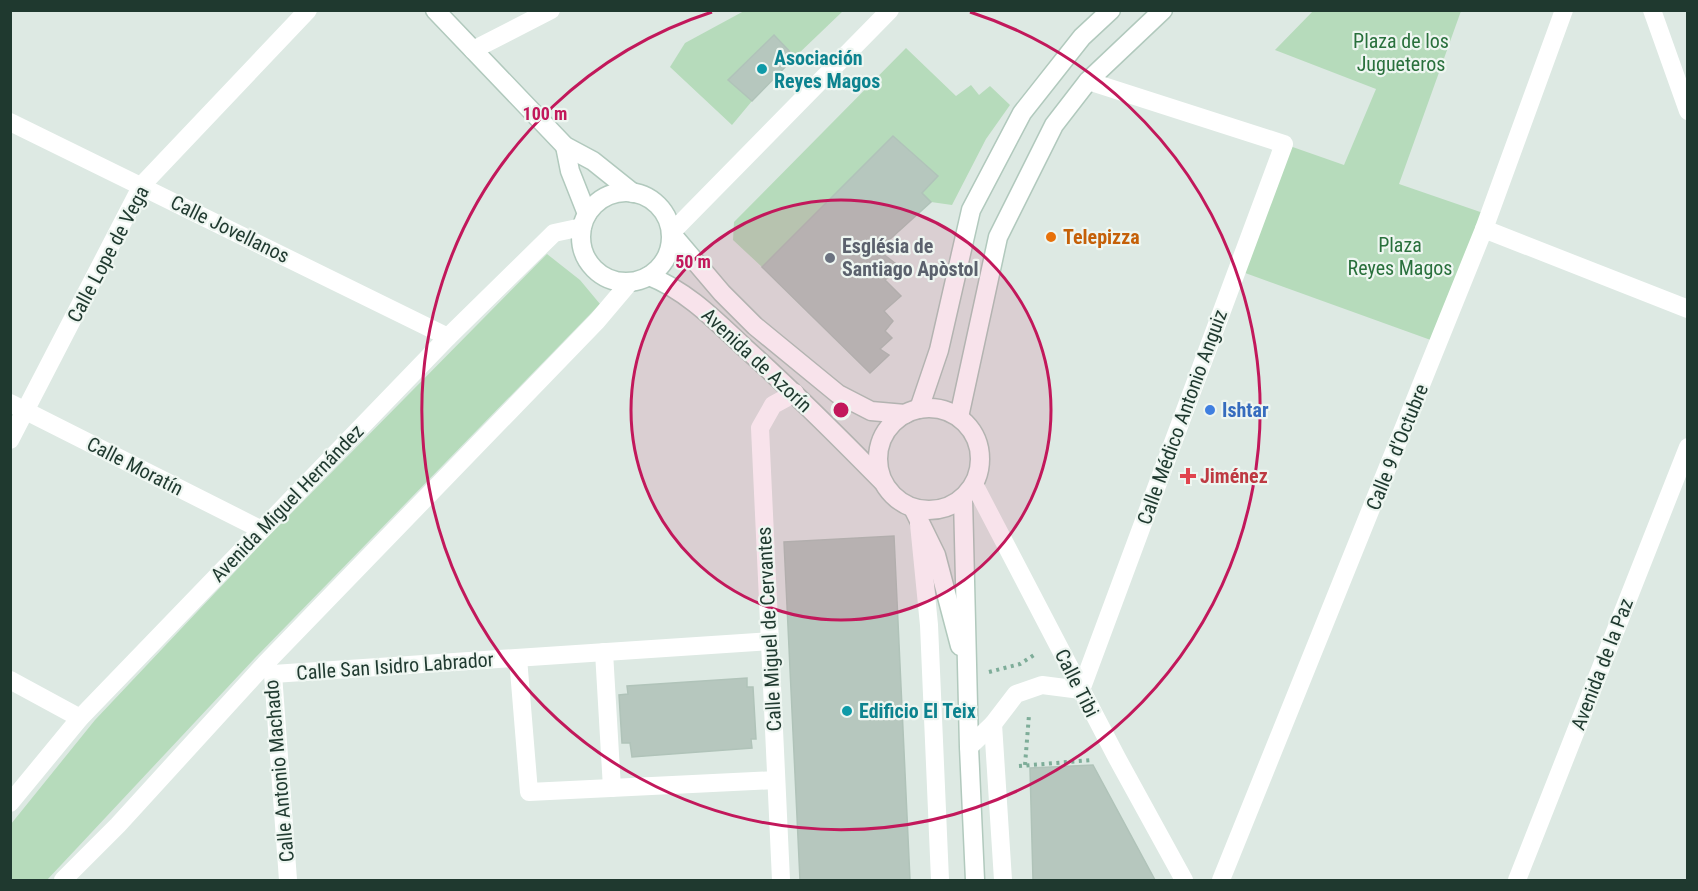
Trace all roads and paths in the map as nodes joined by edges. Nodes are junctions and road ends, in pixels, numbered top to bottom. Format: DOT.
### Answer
graph roads {
  1 [pos="308,10"];
  2 [pos="435,10"];
  3 [pos="551,10"];
  4 [pos="890,10"];
  5 [pos="1110,10"];
  6 [pos="1163,10"];
  7 [pos="1564,10"];
  8 [pos="1652,10"];
  9 [pos="473,50"];
  10 [pos="1088,81"];
  11 [pos="1688,111"];
  12 [pos="10,122"];
  13 [pos="565,146"];
  14 [pos="142,185"];
  15 [pos="633,193"];
  16 [pos="585,220"];
  17 [pos="1484,229"];
  18 [pos="672,233"];
  19 [pos="649,276"];
  20 [pos="630,282"];
  21 [pos="1688,309"];
  22 [pos="448,337"];
  23 [pos="795,393"];
  24 [pos="18,407"];
  25 [pos="912,411"];
  26 [pos="959,417"];
  27 [pos="10,440"];
  28 [pos="1688,447"];
  29 [pos="882,481"];
  30 [pos="968,491"];
  31 [pos="916,514"];
  32 [pos="260,530"];
  33 [pos="770,641"];
  34 [pos="1056,641"];
  35 [pos="604,652"];
  36 [pos="518,657"];
  37 [pos="269,669"];
  38 [pos="968,677"];
  39 [pos="10,680"];
  40 [pos="1081,690"];
  41 [pos="80,718"];
  42 [pos="993,724"];
  43 [pos="969,747"];
  44 [pos="1117,758"];
  45 [pos="995,767"];
  46 [pos="776,780"];
  47 [pos="612,788"];
  48 [pos="10,803"];
  49 [pos="63,880"];
  50 [pos="288,880"];
  51 [pos="781,880"];
  52 [pos="940,880"];
  53 [pos="975,880"];
  54 [pos="1003,880"];
  55 [pos="1184,880"];
  56 [pos="1221,880"];
  57 [pos="1517,880"];
  1 -- 14 [label="street, Calle Lope de Vega"];
  2 -- 9 [label="street"];
  3 -- 9 [label="street"];
  4 -- 18 [label="street"];
  5 -- 25 [label="street"];
  6 -- 10 [label="street"];
  7 -- 17 [label="street, Calle 9 d'Octubre"];
  8 -- 11 [label="street"];
  9 -- 13 [label="street"];
  10 -- 26 [label="street"];
  10 -- 40 [label="street, Calle Médico Antonio Anguiz"];
  12 -- 14 [label="street, Calle Jovellanos"];
  13 -- 15 [label="street"];
  13 -- 16 [label="street"];
  14 -- 22 [label="street, Calle Jovellanos"];
  14 -- 24 [label="street, Calle Lope de Vega"];
  15 -- 16 [label="street"];
  15 -- 18 [label="street"];
  16 -- 20 [label="street"];
  16 -- 22 [label="street, Avenida Miguel Hernández"];
  17 -- 21 [label="street"];
  17 -- 56 [label="street, Calle 9 d'Octubre"];
  18 -- 19 [label="street"];
  18 -- 25 [label="street, Avenida de Azorín"];
  19 -- 20 [label="street"];
  19 -- 23 [label="street, Avenida de Azorín"];
  20 -- 37 [label="street"];
  22 -- 32 [label="street, Avenida Miguel Hernández"];
  23 -- 29 [label="street, Avenida de Azorín"];
  23 -- 33 [label="street, Calle Miguel de Cervantes"];
  24 -- 27 [label="street, Calle Lope de Vega"];
  24 -- 32 [label="street, Calle Moratín"];
  25 -- 26 [label="street"];
  25 -- 29 [label="street"];
  26 -- 30 [label="street"];
  28 -- 57 [label="street, Avenida de la Paz"];
  29 -- 31 [label="street"];
  30 -- 31 [label="street"];
  30 -- 34 [label="street, Calle Tibi"];
  30 -- 38 [label="street"];
  31 -- 38 [label="street"];
  31 -- 52 [label="street"];
  32 -- 41 [label="street, Avenida Miguel Hernández"];
  33 -- 35 [label="street, Calle San Isidro Labrador"];
  33 -- 46 [label="street, Calle Miguel de Cervantes"];
  34 -- 38 [label="path"];
  34 -- 40 [label="street, Calle Tibi"];
  35 -- 36 [label="street, Calle San Isidro Labrador"];
  35 -- 47 [label="street"];
  36 -- 37 [label="street, Calle San Isidro Labrador"];
  36 -- 47 [label="street, Calle San Isidro Labrador"];
  37 -- 49 [label="street"];
  37 -- 50 [label="street, Calle Antonio Machado"];
  38 -- 43 [label="street"];
  39 -- 41 [label="street"];
  40 -- 42 [label="street"];
  40 -- 44 [label="street, Calle Tibi"];
  41 -- 48 [label="street, Avenida Miguel Hernández"];
  42 -- 43 [label="street"];
  42 -- 45 [label="street"];
  43 -- 53 [label="street"];
  44 -- 45 [label="path"];
  44 -- 55 [label="street, Calle Tibi"];
  45 -- 54 [label="street"];
  46 -- 47 [label="street, Calle San Isidro Labrador"];
  46 -- 51 [label="street, Calle Miguel de Cervantes"];
}
